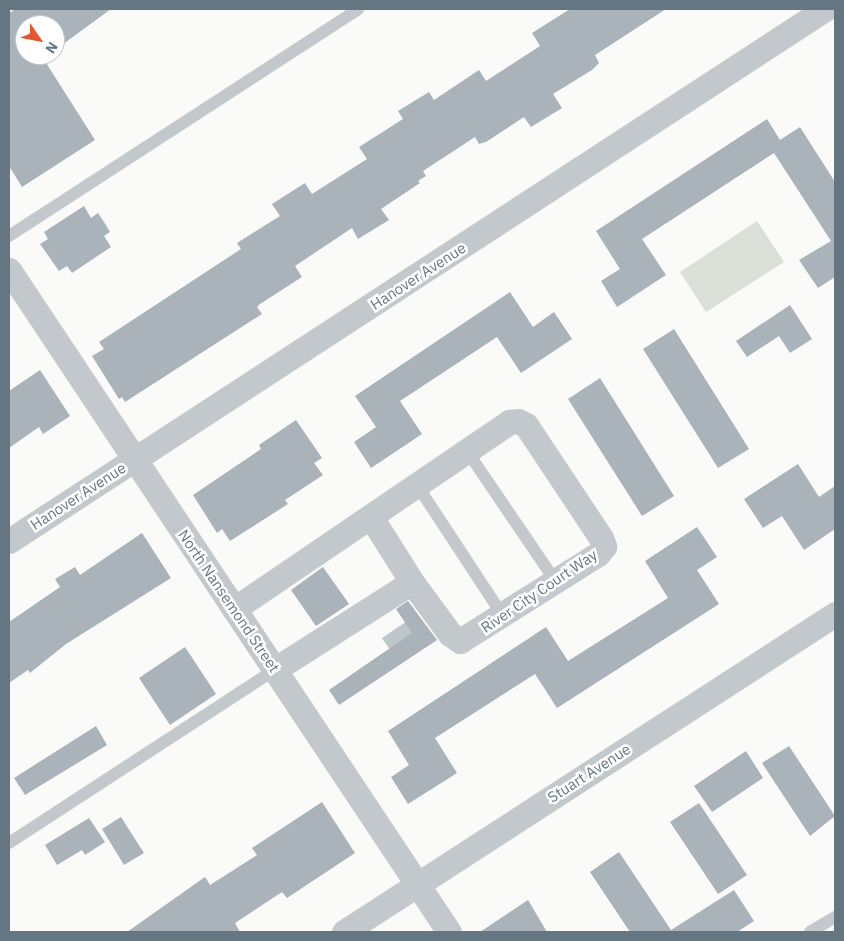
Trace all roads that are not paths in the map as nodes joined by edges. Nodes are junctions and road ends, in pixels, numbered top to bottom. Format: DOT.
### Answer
graph roads {
  1 [pos="358,9"];
  2 [pos="826,9"];
  3 [pos="9,236"];
  4 [pos="9,270"];
  5 [pos="467,451"];
  6 [pos="135,460"];
  7 [pos="417,485"];
  8 [pos="371,517"];
  9 [pos="9,541"];
  10 [pos="412,582"];
  11 [pos="556,582"];
  12 [pos="234,609"];
  13 [pos="835,614"];
  14 [pos="503,616"];
  15 [pos="274,670"];
  16 [pos="9,843"];
  17 [pos="417,884"];
  18 [pos="835,917"];
  19 [pos="344,932"];
  20 [pos="449,932"];
  21 [pos="810,932"];
  1 -- 3 [label="lane"];
  2 -- 6 [label="street, Hanover Avenue"];
  4 -- 6 [label="street, North Nansemond Street"];
  5 -- 7 [label="street, River City Court Way"];
  5 -- 11 [label="lane"];
  5 -- 11 [label="street, River City Court Way"];
  6 -- 9 [label="street, Hanover Avenue"];
  6 -- 12 [label="street, North Nansemond Street"];
  7 -- 8 [label="street, River City Court Way"];
  7 -- 14 [label="lane"];
  8 -- 10 [label="street"];
  8 -- 12 [label="street, River City Court Way"];
  10 -- 14 [label="street, River City Court Way"];
  10 -- 15 [label="street"];
  11 -- 14 [label="street, River City Court Way"];
  12 -- 15 [label="street, North Nansemond Street"];
  13 -- 17 [label="street, Stuart Avenue"];
  15 -- 16 [label="lane"];
  15 -- 17 [label="street, North Nansemond Street"];
  17 -- 19 [label="street, Stuart Avenue"];
  17 -- 20 [label="street, North Nansemond Street"];
  18 -- 21 [label="lane"];
}
